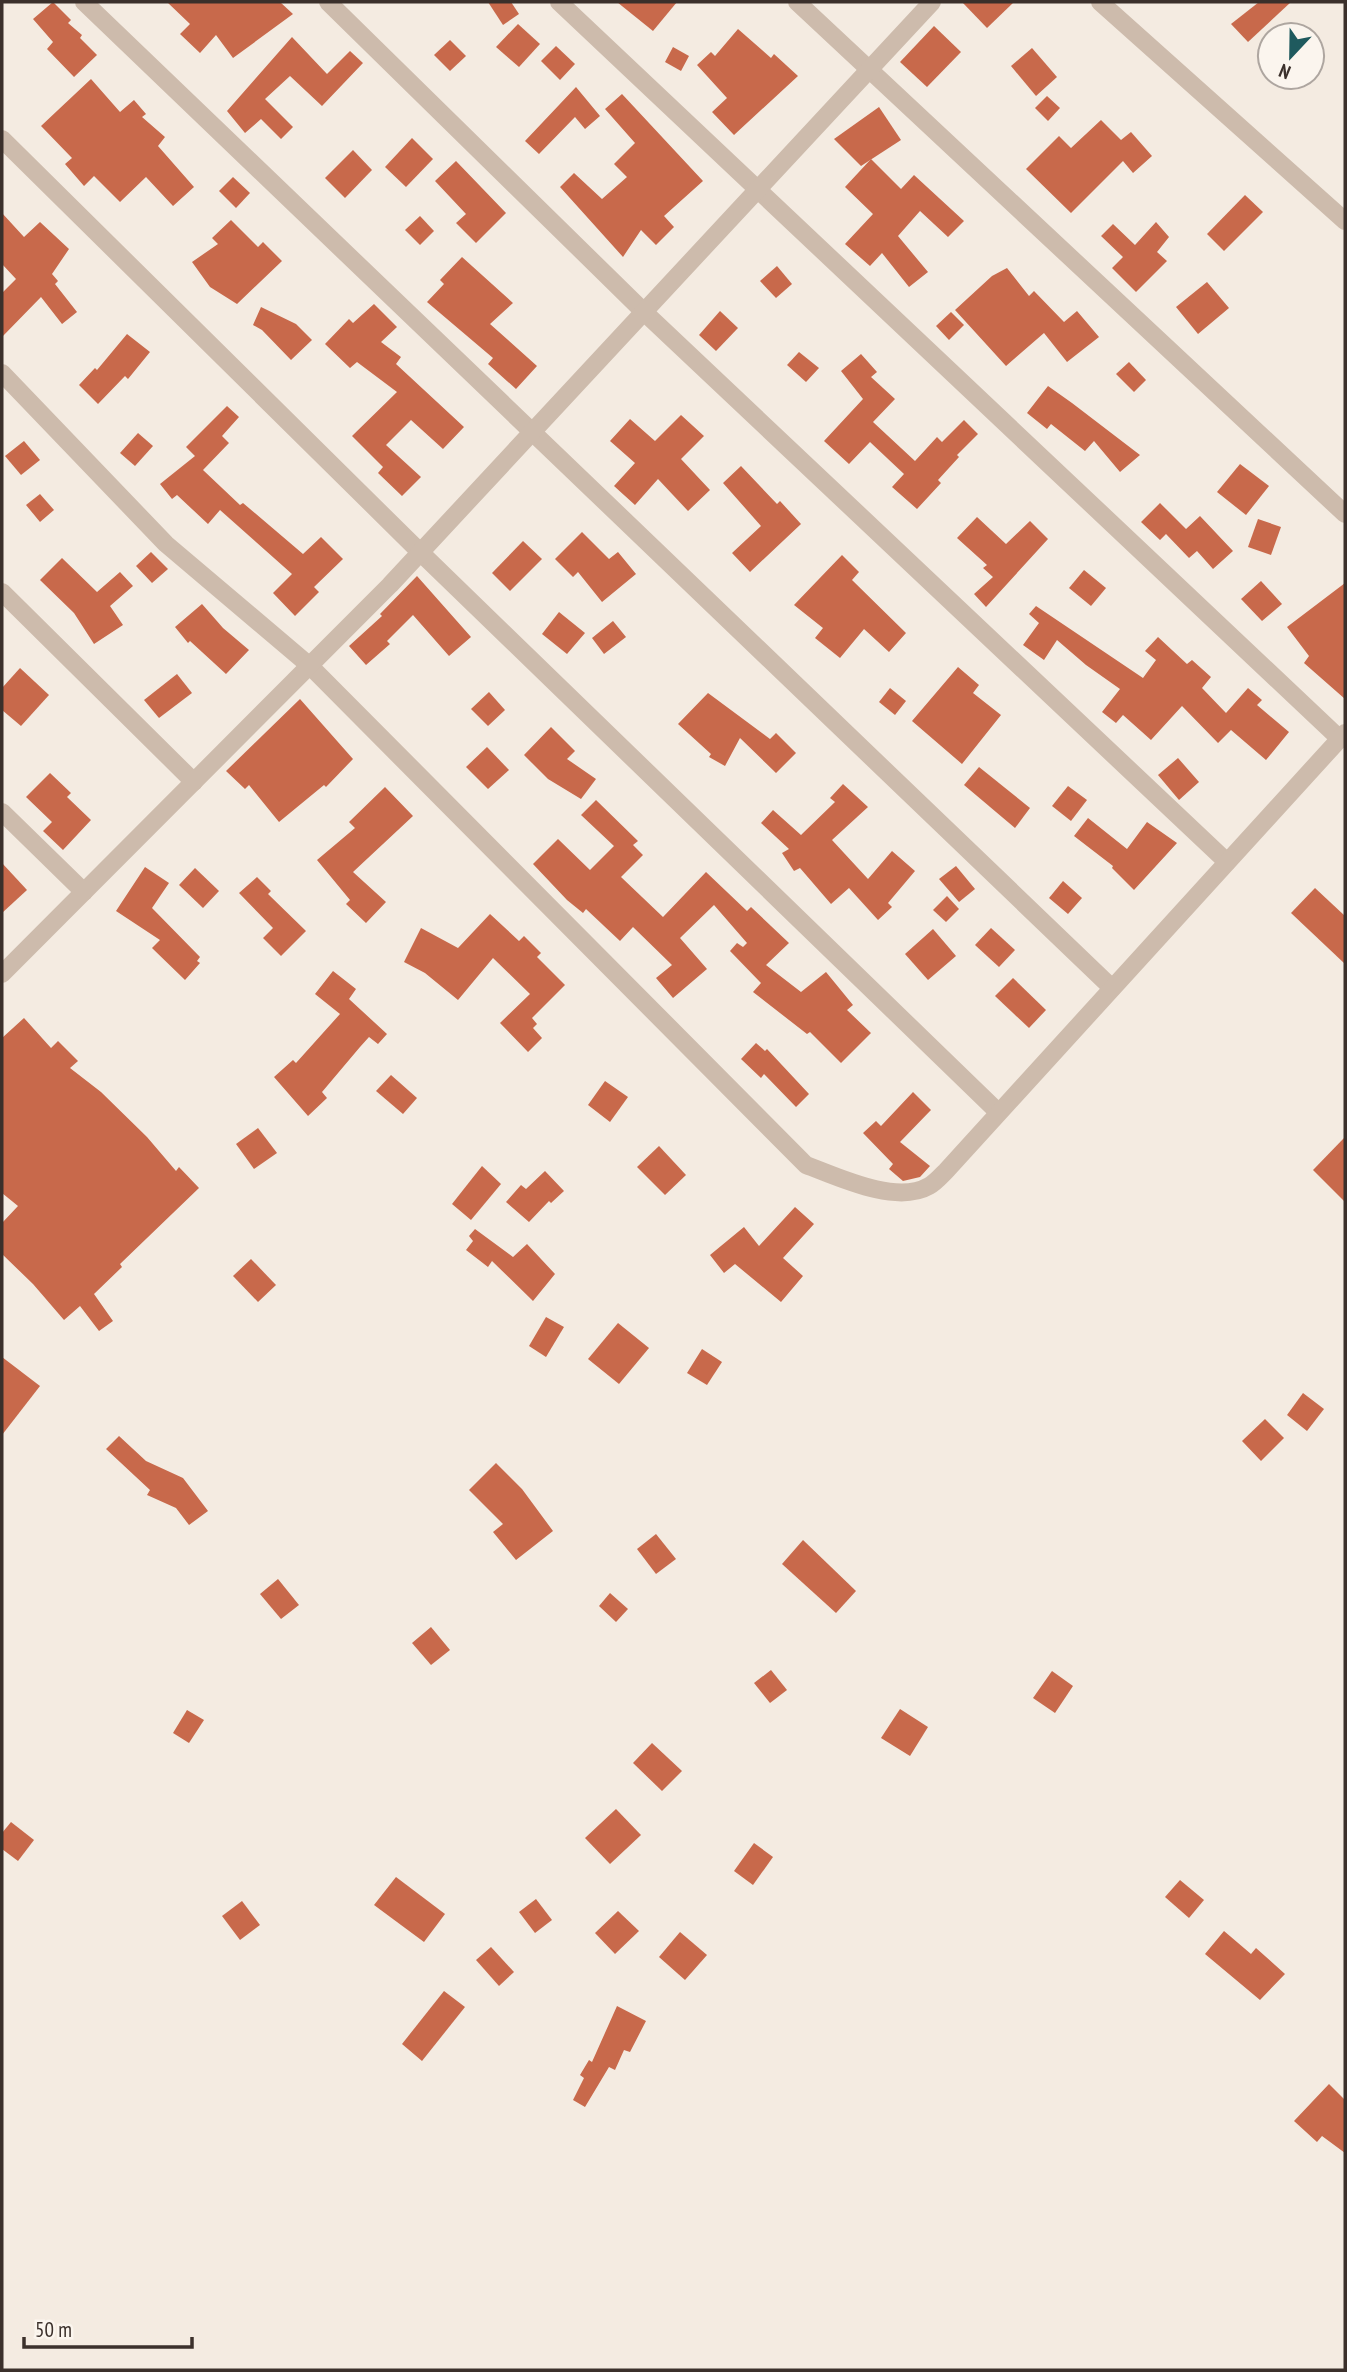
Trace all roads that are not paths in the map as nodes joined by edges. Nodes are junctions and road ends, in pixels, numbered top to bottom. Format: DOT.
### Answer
graph roads {
  1 [pos="83,2"];
  2 [pos="328,2"];
  3 [pos="559,2"];
  4 [pos="797,2"];
  5 [pos="932,2"];
  6 [pos="1100,2"];
  7 [pos="869,69"];
  8 [pos="2,139"];
  9 [pos="757,191"];
  10 [pos="1345,221"];
  11 [pos="643,311"];
  12 [pos="2,373"];
  13 [pos="531,430"];
  14 [pos="1345,514"];
  15 [pos="420,552"];
  16 [pos="2,592"];
  17 [pos="310,666"];
  18 [pos="1342,736"];
  19 [pos="194,782"];
  20 [pos="2,812"];
  21 [pos="1227,862"];
  22 [pos="84,891"];
  23 [pos="2,974"];
  24 [pos="1112,988"];
  25 [pos="998,1112"];
  1 -- 13 [label="street"];
  2 -- 11 [label="street"];
  3 -- 9 [label="street"];
  4 -- 7 [label="street"];
  5 -- 7 [label="street"];
  6 -- 10 [label="street"];
  7 -- 9 [label="street"];
  7 -- 14 [label="street"];
  8 -- 15 [label="street"];
  9 -- 11 [label="street"];
  9 -- 18 [label="street"];
  11 -- 13 [label="street"];
  11 -- 21 [label="street"];
  12 -- 17 [label="street"];
  13 -- 15 [label="street"];
  13 -- 24 [label="street"];
  15 -- 17 [label="street"];
  15 -- 25 [label="street"];
  16 -- 19 [label="street"];
  17 -- 19 [label="street"];
  17 -- 25 [label="street"];
  18 -- 21 [label="street"];
  19 -- 22 [label="street"];
  20 -- 22 [label="street"];
  21 -- 24 [label="street"];
  22 -- 23 [label="street"];
  24 -- 25 [label="street"];
}
